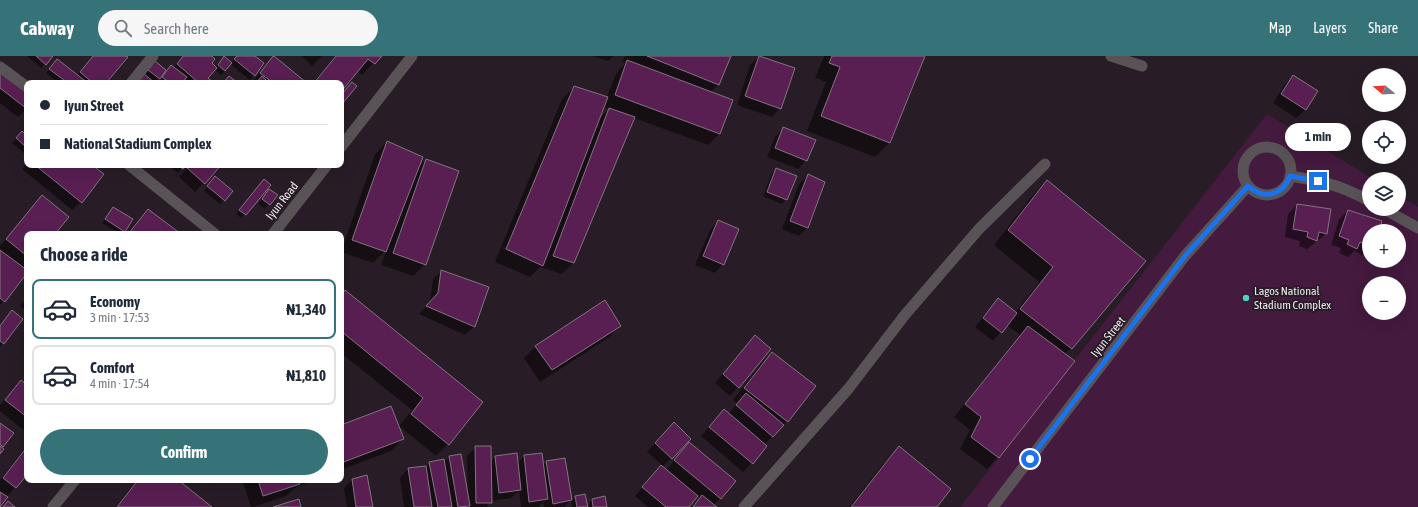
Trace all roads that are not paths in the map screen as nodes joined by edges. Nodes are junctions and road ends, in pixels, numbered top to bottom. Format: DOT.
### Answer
graph roads {
  1 [pos="153,56"];
  2 [pos="412,56"];
  3 [pos="1111,56"];
  4 [pos="1142,66"];
  5 [pos="0,67"];
  6 [pos="133,80"];
  7 [pos="24,85"];
  8 [pos="344,143"];
  9 [pos="1045,164"];
  10 [pos="133,168"];
  11 [pos="325,168"];
  12 [pos="1290,176"];
  13 [pos="1248,186"];
  14 [pos="1362,197"];
  15 [pos="1397,216"];
  16 [pos="1418,228"];
  17 [pos="211,231"];
  18 [pos="275,231"];
  19 [pos="73,483"];
  20 [pos="53,507"];
  21 [pos="744,507"];
  22 [pos="993,507"];
  1 -- 6 [label="street"];
  2 -- 8 [label="street"];
  3 -- 4 [label="street"];
  5 -- 7 [label="street"];
  9 -- 21 [label="street"];
  10 -- 17 [label="street"];
  11 -- 18 [label="street, Iyun Road"];
  12 -- 13 [label="street"];
  12 -- 13 [label="street"];
  12 -- 14 [label="street"];
  13 -- 22 [label="street, Iyun Street"];
  15 -- 16 [label="street"];
  19 -- 20 [label="street"];
}
